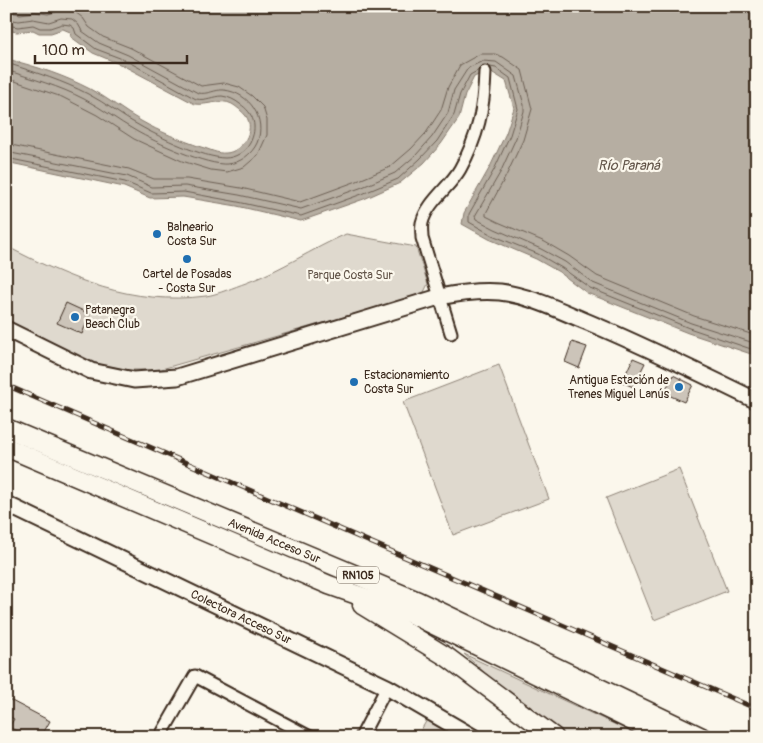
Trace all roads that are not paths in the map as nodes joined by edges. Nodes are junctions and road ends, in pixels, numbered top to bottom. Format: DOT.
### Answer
graph roads {
  1 [pos="485,72"];
  2 [pos="439,297"];
  3 [pos="6,329"];
  4 [pos="451,333"];
  5 [pos="757,401"];
  6 [pos="6,428"];
  7 [pos="6,448"];
  8 [pos="6,504"];
  9 [pos="329,585"];
  10 [pos="387,687"];
  11 [pos="160,737"];
  12 [pos="310,737"];
  13 [pos="361,737"];
  14 [pos="473,737"];
  15 [pos="554,737"];
  16 [pos="665,737"];
  17 [pos="702,737"];
  1 -- 2 [label="street"];
  2 -- 3 [label="main road"];
  2 -- 4 [label="street"];
  2 -- 5 [label="main road"];
  6 -- 17 [label="highway, Avenida Acceso Sur / RN105"];
  7 -- 9 [label="highway, Avenida Acceso Sur / RN105"];
  8 -- 10 [label="main road, Colectora Acceso Sur"];
  9 -- 15 [label="highway"];
  9 -- 16 [label="highway, Avenida Acceso Sur / RN105"];
  10 -- 13 [label="street"];
  10 -- 14 [label="main road, Colectora Acceso Sur"];
  11 -- 12 [label="street"];
}
